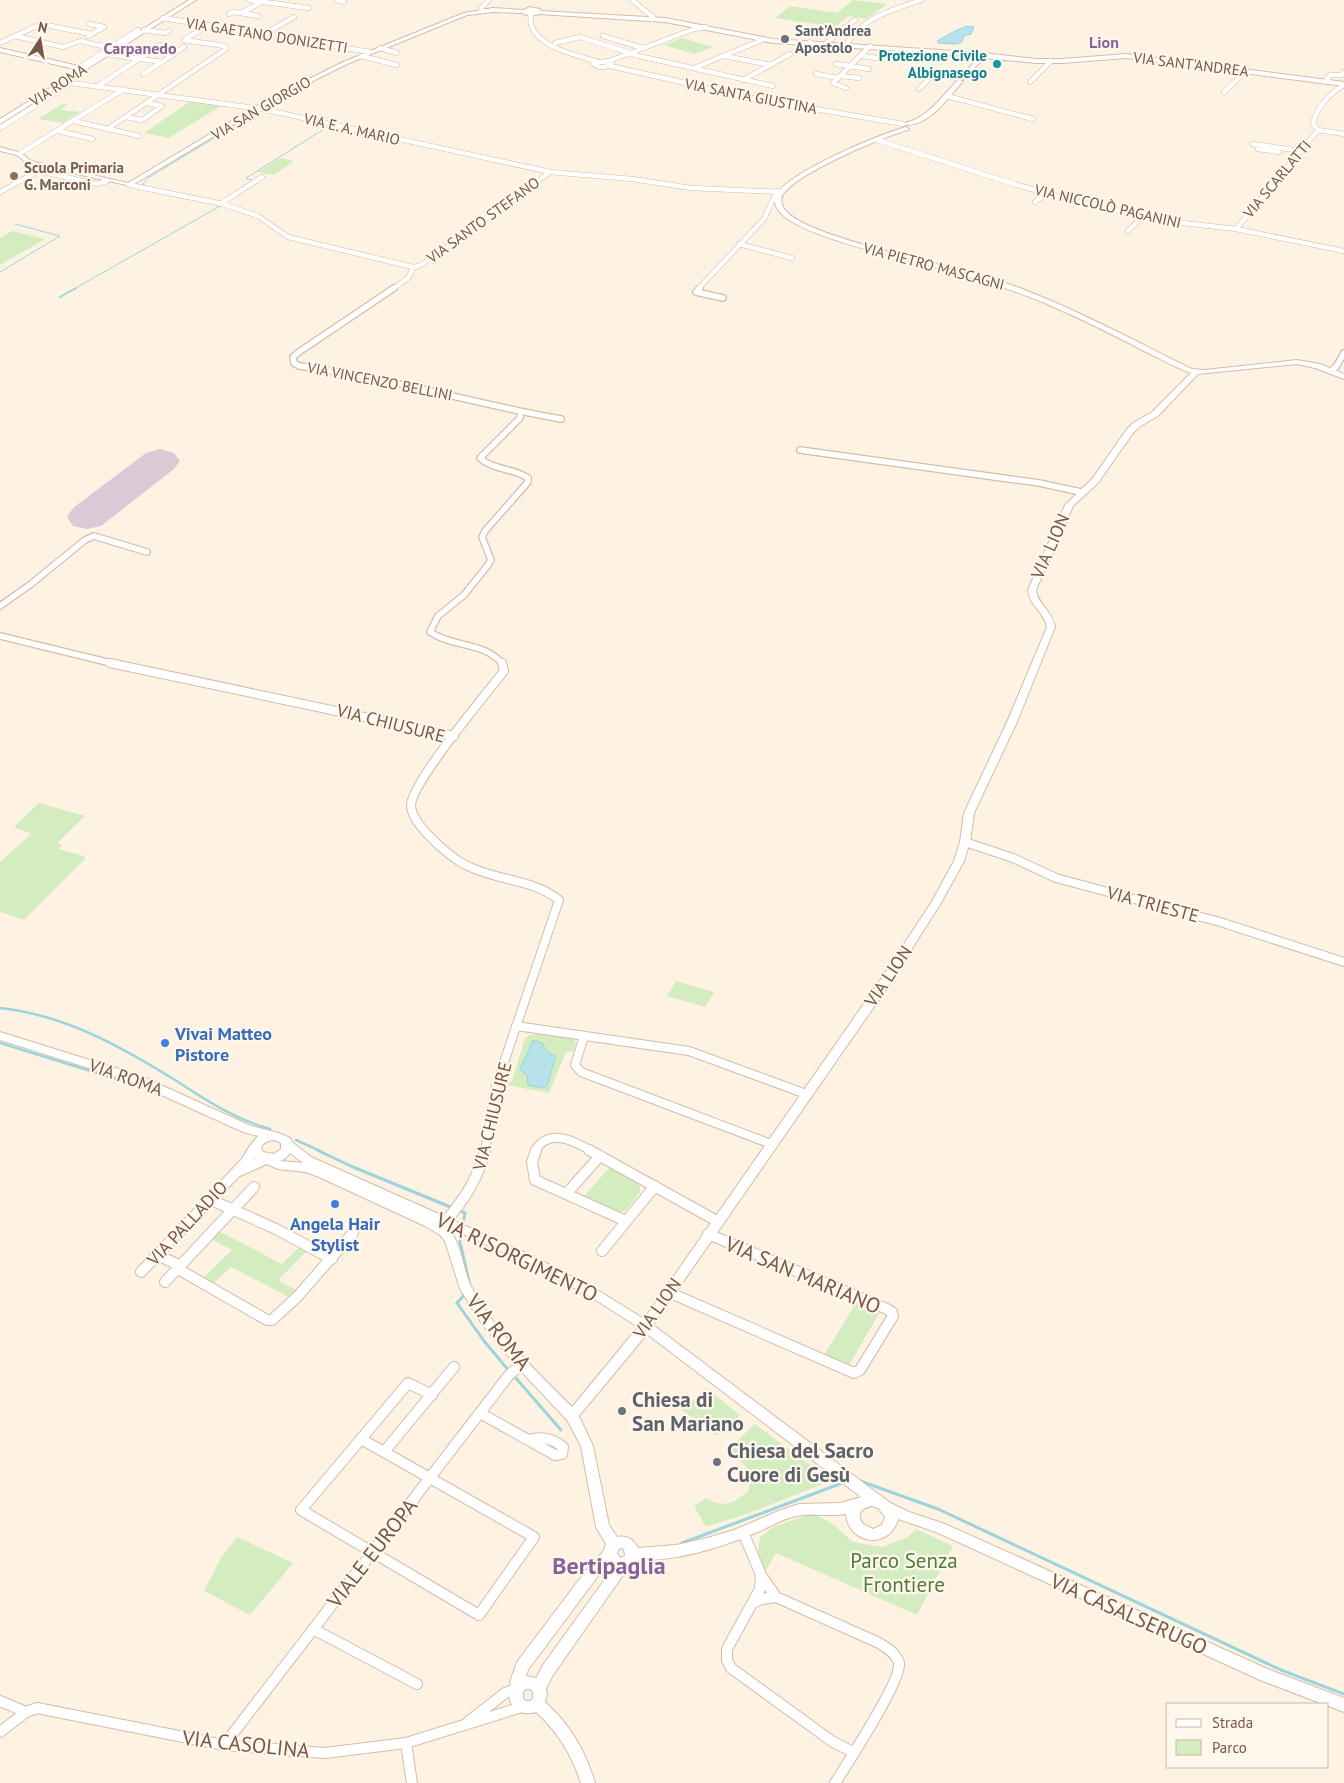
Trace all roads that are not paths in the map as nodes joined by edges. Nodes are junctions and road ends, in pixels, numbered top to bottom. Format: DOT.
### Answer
graph roads {
  1 [pos="192,0"];
  2 [pos="248,0"];
  3 [pos="295,0"];
  4 [pos="337,0"];
  5 [pos="489,0"];
  6 [pos="632,0"];
  7 [pos="921,0"];
  8 [pos="262,2"];
  9 [pos="344,2"];
  10 [pos="537,4"];
  11 [pos="285,5"];
  12 [pos="309,8"];
  13 [pos="888,8"];
  14 [pos="482,11"];
  15 [pos="532,11"];
  16 [pos="241,13"];
  17 [pos="229,14"];
  18 [pos="258,16"];
  19 [pos="294,17"];
  20 [pos="163,18"];
  21 [pos="652,19"];
  22 [pos="872,19"];
  23 [pos="855,20"];
  24 [pos="229,23"];
  25 [pos="89,24"];
  26 [pos="208,25"];
  27 [pos="221,27"];
  28 [pos="699,27"];
  29 [pos="141,30"];
  30 [pos="169,31"];
  31 [pos="91,34"];
  32 [pos="264,34"];
  33 [pos="15,36"];
  34 [pos="603,36"];
  35 [pos="762,40"];
  36 [pos="80,41"];
  37 [pos="810,42"];
  38 [pos="0,43"];
  39 [pos="556,43"];
  40 [pos="826,43"];
  41 [pos="160,45"];
  42 [pos="846,45"];
  43 [pos="870,46"];
  44 [pos="113,48"];
  45 [pos="184,48"];
  46 [pos="380,48"];
  47 [pos="643,48"];
  48 [pos="804,49"];
  49 [pos="0,50"];
  50 [pos="370,52"];
  51 [pos="397,53"];
  52 [pos="631,53"];
  53 [pos="107,54"];
  54 [pos="790,54"];
  55 [pos="984,55"];
  56 [pos="361,56"];
  57 [pos="724,56"];
  58 [pos="862,56"];
  59 [pos="139,59"];
  60 [pos="893,60"];
  61 [pos="1051,61"];
  62 [pos="162,62"];
  63 [pos="610,63"];
  64 [pos="836,64"];
  65 [pos="397,65"];
  66 [pos="771,65"];
  67 [pos="851,66"];
  68 [pos="694,68"];
  69 [pos="81,69"];
  70 [pos="869,69"];
  71 [pos="1246,71"];
  72 [pos="1344,72"];
  73 [pos="143,74"];
  74 [pos="816,74"];
  75 [pos="840,77"];
  76 [pos="859,78"];
  77 [pos="960,78"];
  78 [pos="743,80"];
  79 [pos="64,82"];
  80 [pos="71,82"];
  81 [pos="1030,82"];
  82 [pos="1325,82"];
  83 [pos="1344,84"];
  84 [pos="98,86"];
  85 [pos="773,86"];
  86 [pos="846,88"];
  87 [pos="124,89"];
  88 [pos="918,89"];
  89 [pos="1224,92"];
  90 [pos="161,94"];
  91 [pos="947,96"];
  92 [pos="147,103"];
  93 [pos="257,108"];
  94 [pos="126,117"];
  95 [pos="1033,119"];
  96 [pos="74,121"];
  97 [pos="0,122"];
  98 [pos="905,126"];
  99 [pos="0,128"];
  100 [pos="109,128"];
  101 [pos="1318,130"];
  102 [pos="58,132"];
  103 [pos="1344,134"];
  104 [pos="139,136"];
  105 [pos="93,139"];
  106 [pos="877,140"];
  107 [pos="1253,144"];
  108 [pos="0,149"];
  109 [pos="1258,149"];
  110 [pos="1286,150"];
  111 [pos="1302,151"];
  112 [pos="19,154"];
  113 [pos="46,167"];
  114 [pos="38,171"];
  115 [pos="550,172"];
  116 [pos="77,174"];
  117 [pos="145,176"];
  118 [pos="262,177"];
  119 [pos="70,178"];
  120 [pos="107,181"];
  121 [pos="120,184"];
  122 [pos="129,185"];
  123 [pos="139,187"];
  124 [pos="0,192"];
  125 [pos="1047,193"];
  126 [pos="777,195"];
  127 [pos="1035,202"];
  128 [pos="220,204"];
  129 [pos="1143,216"];
  130 [pos="1236,229"];
  131 [pos="1128,231"];
  132 [pos="740,244"];
  133 [pos="1344,251"];
  134 [pos="792,258"];
  135 [pos="413,267"];
  136 [pos="723,298"];
  137 [pos="1344,353"];
  138 [pos="1331,371"];
  139 [pos="1196,372"];
  140 [pos="1344,377"];
  141 [pos="521,412"];
  142 [pos="561,419"];
  143 [pos="800,450"];
  144 [pos="1081,492"];
  145 [pos="147,552"];
  146 [pos="0,606"];
  147 [pos="0,636"];
  148 [pos="454,736"];
  149 [pos="965,842"];
  150 [pos="1344,962"];
  151 [pos="516,1026"];
  152 [pos="0,1036"];
  153 [pos="584,1036"];
  154 [pos="806,1094"];
  155 [pos="247,1130"];
  156 [pos="270,1136"];
  157 [pos="771,1144"];
  158 [pos="288,1145"];
  159 [pos="256,1146"];
  160 [pos="600,1156"];
  161 [pos="270,1159"];
  162 [pos="307,1160"];
  163 [pos="233,1175"];
  164 [pos="655,1186"];
  165 [pos="254,1187"];
  166 [pos="566,1194"];
  167 [pos="209,1199"];
  168 [pos="232,1209"];
  169 [pos="626,1221"];
  170 [pos="717,1222"];
  171 [pos="450,1224"];
  172 [pos="353,1233"];
  173 [pos="708,1234"];
  174 [pos="602,1251"];
  175 [pos="157,1255"];
  176 [pos="332,1259"];
  177 [pos="180,1268"];
  178 [pos="141,1272"];
  179 [pos="165,1282"];
  180 [pos="668,1292"];
  181 [pos="646,1326"];
  182 [pos="454,1367"];
  183 [pos="516,1369"];
  184 [pos="432,1395"];
  185 [pos="480,1413"];
  186 [pos="572,1416"];
  187 [pos="360,1440"];
  188 [pos="530,1440"];
  189 [pos="384,1452"];
  190 [pos="431,1478"];
  191 [pos="857,1485"];
  192 [pos="858,1504"];
  193 [pos="882,1504"];
  194 [pos="828,1511"];
  195 [pos="916,1520"];
  196 [pos="853,1524"];
  197 [pos="890,1526"];
  198 [pos="743,1532"];
  199 [pos="611,1549"];
  200 [pos="373,1552"];
  201 [pos="629,1558"];
  202 [pos="761,1575"];
  203 [pos="776,1597"];
  204 [pos="753,1603"];
  205 [pos="313,1629"];
  206 [pos="417,1684"];
  207 [pos="518,1688"];
  208 [pos="539,1688"];
  209 [pos="0,1701"];
  210 [pos="531,1705"];
  211 [pos="1344,1705"];
  212 [pos="26,1712"];
  213 [pos="466,1724"];
  214 [pos="0,1732"];
  215 [pos="406,1743"];
  216 [pos="224,1745"];
  217 [pos="853,1752"];
  218 [pos="412,1783"];
  219 [pos="588,1783"];
  220 [pos="835,1783"];
  1 -- 20 [label="street, VIA ROMA"];
  2 -- 8 [label="street"];
  3 -- 11 [label="street"];
  4 -- 9 [label="street"];
  5 -- 14 [label="street"];
  6 -- 21 [label="street"];
  7 -- 22 [label="street"];
  8 -- 11 [label="street"];
  8 -- 16 [label="street"];
  10 -- 15 [label="street"];
  11 -- 12 [label="street"];
  13 -- 22 [label="street"];
  14 -- 15 [label="street, VIA SAN GIORGIO"];
  14 -- 46 [label="street, VIA SAN GIORGIO"];
  15 -- 21 [label="street, VIA SANT'ANDREA"];
  15 -- 63 [label="street"];
  16 -- 17 [label="street"];
  16 -- 18 [label="street"];
  19 -- 32 [label="street"];
  20 -- 26 [label="street, VIA GAETANO DONIZETTI"];
  20 -- 29 [label="street, VIA ROMA"];
  21 -- 28 [label="street, VIA SANT'ANDREA"];
  22 -- 42 [label="street"];
  23 -- 40 [label="street"];
  24 -- 27 [label="street"];
  25 -- 31 [label="street"];
  26 -- 27 [label="street, VIA GAETANO DONIZETTI"];
  26 -- 90 [label="street"];
  27 -- 32 [label="street, VIA GAETANO DONIZETTI"];
  28 -- 35 [label="street, VIA SANT'ANDREA"];
  28 -- 47 [label="street"];
  29 -- 30 [label="street"];
  29 -- 44 [label="street, VIA ROMA"];
  31 -- 33 [label="street"];
  31 -- 36 [label="street"];
  32 -- 50 [label="street, VIA GAETANO DONIZETTI"];
  33 -- 36 [label="street"];
  33 -- 38 [label="street"];
  34 -- 47 [label="street"];
  35 -- 37 [label="street, VIA SANT'ANDREA"];
  35 -- 57 [label="street"];
  36 -- 44 [label="street"];
  37 -- 40 [label="street, VIA SANT'ANDREA"];
  37 -- 48 [label="street"];
  39 -- 52 [label="street"];
  40 -- 42 [label="street, VIA SANT'ANDREA"];
  41 -- 59 [label="street"];
  42 -- 43 [label="street, VIA SANT'ANDREA"];
  43 -- 55 [label="street, VIA SANT'ANDREA"];
  43 -- 58 [label="street"];
  44 -- 53 [label="street, VIA ROMA"];
  44 -- 69 [label="street, VIA ROMA"];
  45 -- 62 [label="street"];
  46 -- 50 [label="street, VIA SAN GIORGIO"];
  46 -- 51 [label="street"];
  47 -- 52 [label="street"];
  49 -- 69 [label="street"];
  50 -- 56 [label="street, VIA SAN GIORGIO"];
  52 -- 63 [label="street"];
  52 -- 68 [label="street"];
  53 -- 59 [label="street"];
  53 -- 69 [label="street, VIA ROMA"];
  54 -- 66 [label="street"];
  55 -- 61 [label="street, VIA SANT'ANDREA"];
  55 -- 77 [label="street"];
  56 -- 65 [label="street"];
  56 -- 93 [label="street, VIA SAN GIORGIO"];
  57 -- 66 [label="street"];
  57 -- 68 [label="street"];
  58 -- 60 [label="street"];
  58 -- 67 [label="street"];
  59 -- 62 [label="street"];
  59 -- 84 [label="street"];
  61 -- 71 [label="street, VIA SANT'ANDREA"];
  61 -- 81 [label="street"];
  62 -- 73 [label="street"];
  63 -- 98 [label="street, VIA SANTA GIUSTINA"];
  64 -- 67 [label="street"];
  66 -- 78 [label="street"];
  67 -- 70 [label="street"];
  67 -- 75 [label="street"];
  68 -- 78 [label="street"];
  69 -- 79 [label="street, VIA ROMA"];
  71 -- 82 [label="street, VIA SANT'ANDREA"];
  71 -- 89 [label="street"];
  72 -- 82 [label="street"];
  74 -- 75 [label="street"];
  75 -- 76 [label="street"];
  75 -- 86 [label="street"];
  77 -- 88 [label="street"];
  77 -- 91 [label="street"];
  78 -- 85 [label="street"];
  79 -- 80 [label="street, VIA E. A. MARIO"];
  79 -- 97 [label="street, VIA ROMA"];
  80 -- 84 [label="street, VIA E. A. MARIO"];
  80 -- 99 [label="street, VIA ROMA"];
  82 -- 83 [label="street, VIA SANT'ANDREA"];
  83 -- 101 [label="street"];
  84 -- 87 [label="street, VIA E. A. MARIO"];
  87 -- 90 [label="street, VIA E. A. MARIO"];
  87 -- 96 [label="street"];
  90 -- 92 [label="street"];
  90 -- 93 [label="street, VIA E. A. MARIO"];
  91 -- 95 [label="street"];
  91 -- 98 [label="street"];
  92 -- 94 [label="street"];
  92 -- 94 [label="street"];
  93 -- 115 [label="street, VIA E. A. MARIO"];
  93 -- 117 [label="street, VIA SAN GIORGIO"];
  94 -- 100 [label="street"];
  96 -- 100 [label="street"];
  96 -- 102 [label="street"];
  98 -- 106 [label="street"];
  100 -- 104 [label="street"];
  101 -- 103 [label="street"];
  101 -- 111 [label="street, VIA SCARLATTI"];
  102 -- 105 [label="street"];
  102 -- 112 [label="street"];
  106 -- 125 [label="street, VIA NICCOLÒ PAGANINI"];
  106 -- 126 [label="street"];
  107 -- 110 [label="street"];
  108 -- 112 [label="street, VIA SANTO STEFANO"];
  109 -- 110 [label="street"];
  110 -- 111 [label="street"];
  111 -- 130 [label="street, VIA SCARLATTI"];
  112 -- 113 [label="street, VIA SANTO STEFANO"];
  113 -- 114 [label="street"];
  113 -- 116 [label="street, VIA SANTO STEFANO"];
  114 -- 119 [label="street, VIA SANTO STEFANO"];
  114 -- 124 [label="street"];
  115 -- 126 [label="street, VIA SANTO STEFANO"];
  115 -- 135 [label="street, VIA SANTO STEFANO"];
  116 -- 119 [label="street"];
  116 -- 120 [label="street, VIA SANTO STEFANO"];
  117 -- 121 [label="street, VIA SAN GIORGIO"];
  117 -- 122 [label="street, VIA SAN GIORGIO"];
  117 -- 123 [label="street"];
  118 -- 128 [label="street"];
  119 -- 120 [label="street, VIA SANTO STEFANO"];
  120 -- 121 [label="street, VIA SANTO STEFANO"];
  121 -- 122 [label="street, VIA SANTO STEFANO"];
  122 -- 123 [label="street, VIA SANTO STEFANO"];
  123 -- 128 [label="street, VIA SANTO STEFANO"];
  125 -- 127 [label="street"];
  125 -- 129 [label="street, VIA NICCOLÒ PAGANINI"];
  126 -- 132 [label="street"];
  126 -- 139 [label="street, VIA PIETRO MASCAGNI"];
  128 -- 135 [label="street, VIA SANTO STEFANO"];
  129 -- 130 [label="street, VIA NICCOLÒ PAGANINI"];
  129 -- 131 [label="street"];
  130 -- 133 [label="street, VIA NICCOLÒ PAGANINI"];
  132 -- 134 [label="street"];
  132 -- 136 [label="street"];
  135 -- 141 [label="street, VIA VINCENZO BELLINI"];
  137 -- 138 [label="street"];
  138 -- 139 [label="street"];
  138 -- 140 [label="street"];
  139 -- 144 [label="street, VIA LION"];
  141 -- 142 [label="street, VIA VINCENZO BELLINI"];
  141 -- 148 [label="street"];
  143 -- 144 [label="street, VIA LION"];
  144 -- 149 [label="street, VIA LION"];
  145 -- 146 [label="street"];
  147 -- 148 [label="street, VIA CHIUSURE"];
  148 -- 151 [label="street, VIA CHIUSURE"];
  149 -- 150 [label="street, VIA TRIESTE"];
  149 -- 154 [label="street, VIA LION"];
  151 -- 153 [label="street"];
  151 -- 171 [label="street, VIA CHIUSURE"];
  152 -- 155 [label="street, VIA ROMA"];
  153 -- 154 [label="street"];
  153 -- 157 [label="street"];
  154 -- 157 [label="street, VIA LION"];
  155 -- 156 [label="street, VIA ROMA"];
  155 -- 159 [label="street"];
  156 -- 158 [label="street"];
  156 -- 159 [label="street"];
  157 -- 170 [label="street, VIA LION"];
  158 -- 161 [label="street"];
  158 -- 162 [label="street"];
  159 -- 161 [label="street"];
  159 -- 163 [label="street, VIA PALLADIO"];
  160 -- 164 [label="street"];
  160 -- 166 [label="street"];
  160 -- 166 [label="street"];
  161 -- 162 [label="street"];
  161 -- 163 [label="street, VIA PALLADIO"];
  161 -- 183 [label="street, VIA ROMA"];
  162 -- 171 [label="street, VIA RISORGIMENTO"];
  163 -- 167 [label="street, VIA PALLADIO"];
  164 -- 169 [label="street"];
  164 -- 170 [label="street"];
  165 -- 168 [label="street"];
  166 -- 169 [label="street"];
  167 -- 168 [label="street"];
  167 -- 175 [label="street, VIA PALLADIO"];
  168 -- 176 [label="street"];
  168 -- 177 [label="street"];
  169 -- 174 [label="street"];
  170 -- 173 [label="street, VIA LION"];
  171 -- 181 [label="street, VIA RISORGIMENTO"];
  172 -- 176 [label="street"];
  173 -- 180 [label="street, VIA LION"];
  173 -- 180 [label="street, VIA SAN MARIANO"];
  175 -- 177 [label="street"];
  175 -- 178 [label="street, VIA PALLADIO"];
  176 -- 177 [label="street"];
  177 -- 179 [label="street"];
  180 -- 181 [label="street, VIA LION"];
  181 -- 186 [label="street, VIA LION"];
  181 -- 191 [label="street, VIA RISORGIMENTO"];
  182 -- 184 [label="street"];
  183 -- 185 [label="street, VIALE EUROPA"];
  183 -- 186 [label="street, VIA ROMA"];
  184 -- 187 [label="street"];
  184 -- 189 [label="street"];
  185 -- 188 [label="street"];
  185 -- 190 [label="street, VIALE EUROPA"];
  186 -- 199 [label="street, VIA ROMA"];
  187 -- 189 [label="street"];
  187 -- 200 [label="street"];
  189 -- 190 [label="street"];
  190 -- 200 [label="street, VIALE EUROPA"];
  190 -- 200 [label="street"];
  191 -- 192 [label="street"];
  191 -- 193 [label="street, VIA RISORGIMENTO"];
  192 -- 193 [label="street"];
  192 -- 194 [label="street"];
  192 -- 196 [label="street"];
  193 -- 195 [label="street, VIA CASALSERUGO"];
  193 -- 197 [label="street"];
  194 -- 196 [label="street"];
  194 -- 198 [label="street"];
  195 -- 197 [label="street"];
  195 -- 211 [label="street, VIA CASALSERUGO"];
  196 -- 197 [label="street"];
  198 -- 201 [label="street"];
  198 -- 202 [label="street"];
  199 -- 201 [label="street"];
  199 -- 201 [label="street"];
  199 -- 207 [label="street"];
  200 -- 205 [label="street, VIALE EUROPA"];
  201 -- 208 [label="street"];
  202 -- 203 [label="street"];
  202 -- 204 [label="street"];
  203 -- 204 [label="street"];
  203 -- 217 [label="street"];
  204 -- 217 [label="street"];
  205 -- 206 [label="street"];
  205 -- 216 [label="street, VIALE EUROPA"];
  207 -- 208 [label="street"];
  207 -- 210 [label="street"];
  207 -- 213 [label="street, VIA CASOLINA"];
  208 -- 210 [label="street"];
  209 -- 212 [label="street, VIA CASOLINA"];
  210 -- 213 [label="street, VIA CASOLINA"];
  210 -- 219 [label="street"];
  212 -- 214 [label="street"];
  212 -- 216 [label="street, VIA CASOLINA"];
  213 -- 215 [label="street, VIA CASOLINA"];
  215 -- 216 [label="street, VIA CASOLINA"];
  215 -- 218 [label="street"];
  217 -- 220 [label="street"];
}
